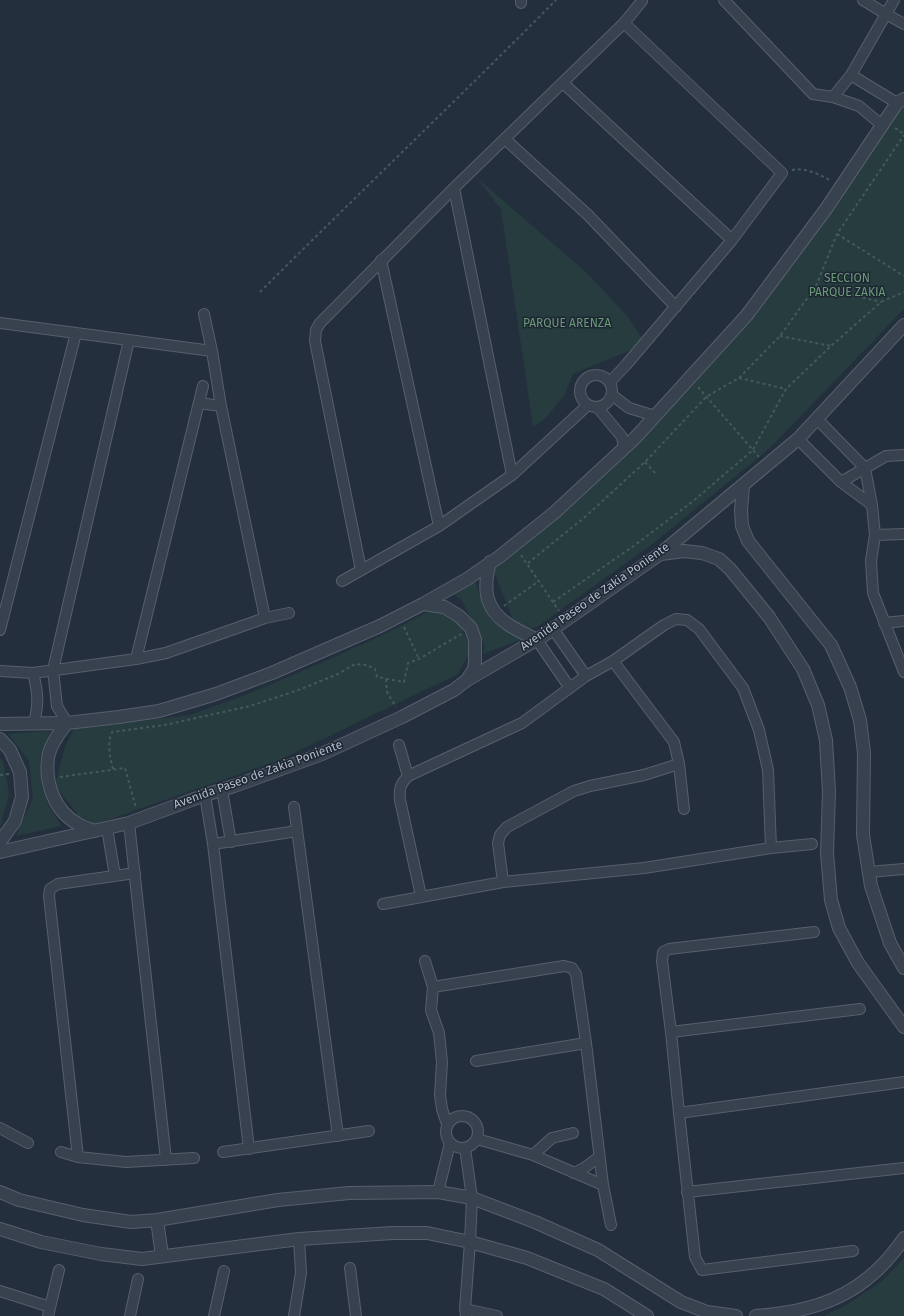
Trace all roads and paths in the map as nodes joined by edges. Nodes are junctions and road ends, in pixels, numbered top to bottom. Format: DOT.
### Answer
graph roads {
  1 [pos="556,0"];
  2 [pos="724,0"];
  3 [pos="864,0"];
  4 [pos="894,0"];
  5 [pos="642,1"];
  6 [pos="886,14"];
  7 [pos="624,22"];
  8 [pos="904,24"];
  9 [pos="851,75"];
  10 [pos="564,83"];
  11 [pos="833,97"];
  12 [pos="901,101"];
  13 [pos="882,126"];
  14 [pos="904,135"];
  15 [pos="506,139"];
  16 [pos="782,173"];
  17 [pos="841,187"];
  18 [pos="454,188"];
  19 [pos="837,234"];
  20 [pos="732,240"];
  21 [pos="381,260"];
  22 [pos="904,276"];
  23 [pos="816,286"];
  24 [pos="260,292"];
  25 [pos="904,292"];
  26 [pos="881,302"];
  27 [pos="676,307"];
  28 [pos="204,314"];
  29 [pos="0,323"];
  30 [pos="904,325"];
  31 [pos="76,333"];
  32 [pos="780,336"];
  33 [pos="128,340"];
  34 [pos="831,346"];
  35 [pos="212,351"];
  36 [pos="690,378"];
  37 [pos="739,378"];
  38 [pos="610,382"];
  39 [pos="203,386"];
  40 [pos="786,389"];
  41 [pos="612,395"];
  42 [pos="706,397"];
  43 [pos="199,403"];
  44 [pos="221,406"];
  45 [pos="593,406"];
  46 [pos="655,416"];
  47 [pos="818,419"];
  48 [pos="798,439"];
  49 [pos="624,448"];
  50 [pos="753,450"];
  51 [pos="904,455"];
  52 [pos="645,462"];
  53 [pos="766,466"];
  54 [pos="865,468"];
  55 [pos="655,473"];
  56 [pos="512,475"];
  57 [pos="841,482"];
  58 [pos="743,486"];
  59 [pos="872,505"];
  60 [pos="438,526"];
  61 [pos="904,534"];
  62 [pos="874,535"];
  63 [pos="514,545"];
  64 [pos="660,554"];
  65 [pos="490,562"];
  66 [pos="528,563"];
  67 [pos="361,570"];
  68 [pos="342,581"];
  69 [pos="539,581"];
  70 [pos="553,602"];
  71 [pos="423,604"];
  72 [pos="495,612"];
  73 [pos="289,613"];
  74 [pos="399,616"];
  75 [pos="265,618"];
  76 [pos="565,621"];
  77 [pos="904,621"];
  78 [pos="884,623"];
  79 [pos="471,628"];
  80 [pos="553,629"];
  81 [pos="0,630"];
  82 [pos="537,640"];
  83 [pos="136,659"];
  84 [pos="419,659"];
  85 [pos="613,661"];
  86 [pos="53,670"];
  87 [pos="0,672"];
  88 [pos="33,672"];
  89 [pos="904,672"];
  90 [pos="586,676"];
  91 [pos="386,679"];
  92 [pos="467,680"];
  93 [pos="570,688"];
  94 [pos="402,717"];
  95 [pos="67,723"];
  96 [pos="0,724"];
  97 [pos="34,724"];
  98 [pos="0,739"];
  99 [pos="399,745"];
  100 [pos="679,764"];
  101 [pos="113,769"];
  102 [pos="408,776"];
  103 [pos="48,779"];
  104 [pos="222,790"];
  105 [pos="205,795"];
  106 [pos="133,800"];
  107 [pos="294,807"];
  108 [pos="684,808"];
  109 [pos="129,823"];
  110 [pos="107,828"];
  111 [pos="95,831"];
  112 [pos="297,831"];
  113 [pos="0,842"];
  114 [pos="231,842"];
  115 [pos="213,844"];
  116 [pos="812,844"];
  117 [pos="771,848"];
  118 [pos="0,852"];
  119 [pos="904,869"];
  120 [pos="869,872"];
  121 [pos="135,873"];
  122 [pos="115,876"];
  123 [pos="503,882"];
  124 [pos="421,896"];
  125 [pos="383,904"];
  126 [pos="814,932"];
  127 [pos="425,961"];
  128 [pos="904,968"];
  129 [pos="432,987"];
  130 [pos="860,1009"];
  131 [pos="904,1027"];
  132 [pos="671,1032"];
  133 [pos="586,1043"];
  134 [pos="476,1061"];
  135 [pos="904,1082"];
  136 [pos="679,1113"];
  137 [pos="447,1124"];
  138 [pos="0,1128"];
  139 [pos="369,1131"];
  140 [pos="574,1133"];
  141 [pos="338,1136"];
  142 [pos="477,1139"];
  143 [pos="28,1143"];
  144 [pos="450,1143"];
  145 [pos="465,1148"];
  146 [pos="249,1149"];
  147 [pos="61,1152"];
  148 [pos="223,1152"];
  149 [pos="533,1155"];
  150 [pos="78,1157"];
  151 [pos="599,1157"];
  152 [pos="194,1158"];
  153 [pos="166,1160"];
  154 [pos="904,1168"];
  155 [pos="574,1172"];
  156 [pos="603,1185"];
  157 [pos="0,1192"];
  158 [pos="438,1192"];
  159 [pos="687,1192"];
  160 [pos="472,1198"];
  161 [pos="157,1220"];
  162 [pos="610,1225"];
  163 [pos="0,1229"];
  164 [pos="904,1238"];
  165 [pos="299,1239"];
  166 [pos="470,1242"];
  167 [pos="853,1251"];
  168 [pos="162,1256"];
  169 [pos="350,1268"];
  170 [pos="59,1270"];
  171 [pos="224,1271"];
  172 [pos="138,1279"];
  173 [pos="0,1292"];
  174 [pos="811,1311"];
  175 [pos="49,1312"];
  176 [pos="466,1312"];
  177 [pos="130,1316"];
  178 [pos="214,1316"];
  179 [pos="294,1316"];
  180 [pos="356,1316"];
  181 [pos="497,1316"];
  182 [pos="647,1316"];
  183 [pos="736,1316"];
  184 [pos="756,1316"];
  1 -- 24 [label="path"];
  2 -- 11 [label="street"];
  3 -- 6 [label="street"];
  4 -- 6 [label="street"];
  5 -- 7 [label="street"];
  6 -- 8 [label="street"];
  6 -- 9 [label="street"];
  7 -- 10 [label="street"];
  7 -- 16 [label="street"];
  9 -- 11 [label="street"];
  9 -- 12 [label="street"];
  10 -- 15 [label="street"];
  10 -- 20 [label="street"];
  11 -- 13 [label="street"];
  12 -- 13 [label="street"];
  13 -- 17 [label="street"];
  14 -- 19 [label="path"];
  15 -- 18 [label="street"];
  15 -- 27 [label="street"];
  16 -- 17 [label="path"];
  16 -- 20 [label="street"];
  17 -- 36 [label="street"];
  18 -- 21 [label="street"];
  18 -- 56 [label="street"];
  19 -- 22 [label="path"];
  19 -- 23 [label="path"];
  20 -- 27 [label="street"];
  21 -- 60 [label="street"];
  21 -- 67 [label="street"];
  23 -- 26 [label="path"];
  23 -- 32 [label="path"];
  25 -- 26 [label="path"];
  26 -- 34 [label="path"];
  27 -- 38 [label="street"];
  28 -- 35 [label="street"];
  29 -- 31 [label="street"];
  30 -- 47 [label="street, Avenida Paseo de Zakia Poniente"];
  31 -- 33 [label="street"];
  31 -- 81 [label="street"];
  32 -- 34 [label="path"];
  32 -- 37 [label="path"];
  33 -- 35 [label="street"];
  33 -- 86 [label="street"];
  34 -- 40 [label="path"];
  35 -- 44 [label="street"];
  36 -- 42 [label="path"];
  36 -- 46 [label="street"];
  37 -- 40 [label="path"];
  37 -- 42 [label="path"];
  38 -- 41 [label="street"];
  38 -- 45 [label="street"];
  39 -- 43 [label="street"];
  40 -- 50 [label="path"];
  41 -- 45 [label="street"];
  41 -- 46 [label="street"];
  42 -- 50 [label="path"];
  42 -- 52 [label="path"];
  43 -- 44 [label="street"];
  43 -- 83 [label="street"];
  44 -- 75 [label="street"];
  45 -- 49 [label="street"];
  45 -- 56 [label="street"];
  46 -- 49 [label="street"];
  47 -- 48 [label="street, Avenida Paseo de Zakia Poniente"];
  47 -- 54 [label="street"];
  48 -- 53 [label="street, Avenida Paseo de Zakia Poniente"];
  48 -- 57 [label="street"];
  49 -- 63 [label="street"];
  50 -- 53 [label="path"];
  50 -- 70 [label="path"];
  51 -- 54 [label="street"];
  52 -- 55 [label="path"];
  52 -- 66 [label="path"];
  53 -- 58 [label="street, Avenida Paseo de Zakia Poniente"];
  54 -- 57 [label="street"];
  54 -- 59 [label="street"];
  56 -- 60 [label="street"];
  57 -- 59 [label="street"];
  58 -- 64 [label="street, Avenida Paseo de Zakia Poniente"];
  58 -- 120 [label="street"];
  59 -- 62 [label="street"];
  60 -- 67 [label="street"];
  61 -- 62 [label="street"];
  62 -- 78 [label="street"];
  63 -- 65 [label="street"];
  63 -- 66 [label="path"];
  64 -- 76 [label="street, Avenida Paseo de Zakia Poniente"];
  64 -- 131 [label="street"];
  65 -- 71 [label="street"];
  65 -- 72 [label="street"];
  66 -- 69 [label="path"];
  67 -- 68 [label="street"];
  69 -- 70 [label="path"];
  69 -- 72 [label="path"];
  70 -- 76 [label="path"];
  71 -- 74 [label="street"];
  71 -- 79 [label="street"];
  72 -- 82 [label="street"];
  73 -- 75 [label="street"];
  74 -- 84 [label="path"];
  74 -- 95 [label="street"];
  75 -- 83 [label="street"];
  76 -- 80 [label="street, Avenida Paseo de Zakia Poniente"];
  77 -- 78 [label="street"];
  78 -- 89 [label="street"];
  79 -- 84 [label="path"];
  79 -- 92 [label="street"];
  80 -- 82 [label="street, Avenida Paseo de Zakia Poniente"];
  80 -- 90 [label="street"];
  82 -- 92 [label="street, Avenida Paseo de Zakia Poniente"];
  82 -- 93 [label="street"];
  83 -- 86 [label="street"];
  84 -- 91 [label="path"];
  85 -- 90 [label="street"];
  85 -- 100 [label="street"];
  85 -- 117 [label="street"];
  86 -- 88 [label="street"];
  86 -- 95 [label="street"];
  87 -- 88 [label="street"];
  88 -- 97 [label="street"];
  90 -- 93 [label="street"];
  91 -- 94 [label="path"];
  91 -- 101 [label="path"];
  92 -- 94 [label="street, Avenida Paseo de Zakia Poniente"];
  93 -- 102 [label="street"];
  94 -- 104 [label="street, Avenida Paseo de Zakia Poniente"];
  95 -- 97 [label="street"];
  95 -- 103 [label="street"];
  96 -- 97 [label="street"];
  98 -- 113 [label="street"];
  99 -- 102 [label="street"];
  100 -- 108 [label="street"];
  100 -- 123 [label="street"];
  101 -- 103 [label="path"];
  101 -- 106 [label="path"];
  102 -- 124 [label="street"];
  103 -- 111 [label="street"];
  104 -- 105 [label="street, Avenida Paseo de Zakia Poniente"];
  104 -- 114 [label="street"];
  105 -- 109 [label="street, Avenida Paseo de Zakia Poniente"];
  105 -- 115 [label="street"];
  107 -- 112 [label="street"];
  109 -- 110 [label="street, Avenida Paseo de Zakia Poniente"];
  109 -- 121 [label="street"];
  110 -- 111 [label="street, Avenida Paseo de Zakia Poniente"];
  110 -- 122 [label="street"];
  111 -- 118 [label="street, Avenida Paseo de Zakia Poniente"];
  112 -- 114 [label="street"];
  112 -- 141 [label="street"];
  114 -- 115 [label="street"];
  115 -- 146 [label="street"];
  116 -- 117 [label="street"];
  117 -- 123 [label="street"];
  119 -- 120 [label="street"];
  120 -- 128 [label="street"];
  121 -- 122 [label="street"];
  121 -- 153 [label="street"];
  122 -- 150 [label="street"];
  123 -- 124 [label="street"];
  124 -- 125 [label="street"];
  126 -- 132 [label="street"];
  127 -- 129 [label="street"];
  129 -- 133 [label="street"];
  129 -- 137 [label="street"];
  130 -- 132 [label="street"];
  132 -- 136 [label="street"];
  133 -- 134 [label="street"];
  133 -- 151 [label="street"];
  135 -- 136 [label="street"];
  136 -- 159 [label="street"];
  137 -- 142 [label="street"];
  137 -- 144 [label="street"];
  138 -- 143 [label="street"];
  139 -- 141 [label="street"];
  140 -- 149 [label="street"];
  141 -- 146 [label="street"];
  142 -- 145 [label="street"];
  142 -- 149 [label="street"];
  144 -- 145 [label="street"];
  144 -- 158 [label="street"];
  145 -- 160 [label="street"];
  146 -- 148 [label="street"];
  147 -- 150 [label="street"];
  149 -- 155 [label="street"];
  150 -- 153 [label="street"];
  151 -- 155 [label="street"];
  151 -- 156 [label="street"];
  152 -- 153 [label="street"];
  154 -- 159 [label="street"];
  155 -- 156 [label="street"];
  156 -- 162 [label="street"];
  157 -- 161 [label="street"];
  158 -- 160 [label="street"];
  158 -- 161 [label="street"];
  159 -- 167 [label="street"];
  160 -- 166 [label="street"];
  160 -- 183 [label="street"];
  161 -- 168 [label="street"];
  163 -- 168 [label="street"];
  164 -- 174 [label="street"];
  165 -- 166 [label="street"];
  165 -- 168 [label="street"];
  165 -- 179 [label="street"];
  166 -- 176 [label="street"];
  166 -- 182 [label="street"];
  169 -- 180 [label="street"];
  170 -- 175 [label="street"];
  171 -- 178 [label="street"];
  172 -- 177 [label="street"];
  173 -- 175 [label="street"];
  174 -- 184 [label="street"];
  176 -- 181 [label="street"];
}
